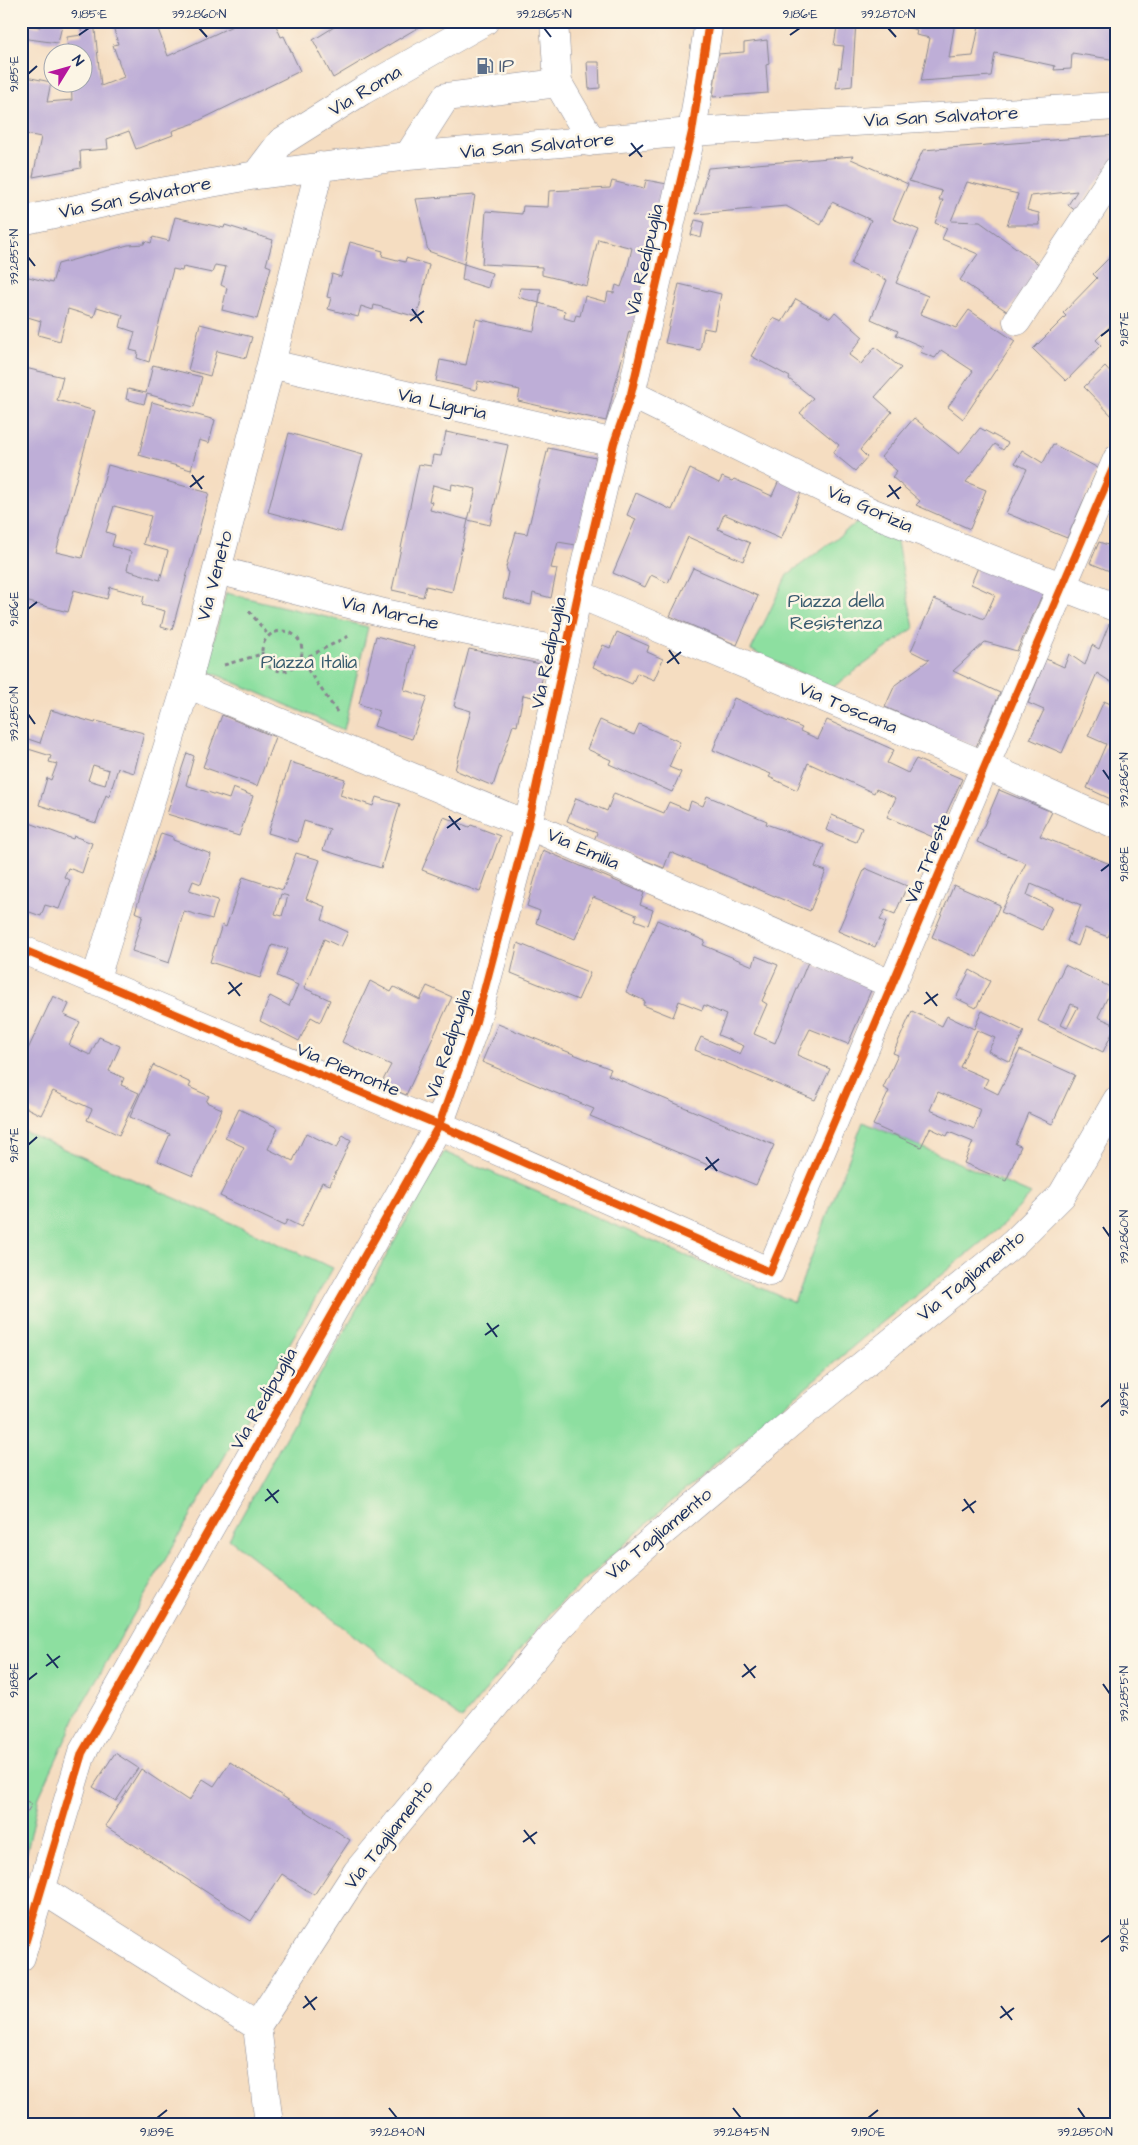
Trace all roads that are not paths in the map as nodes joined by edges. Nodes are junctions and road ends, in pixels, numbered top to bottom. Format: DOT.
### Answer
graph roads {
  1 [pos="485,21"];
  2 [pos="554,21"];
  3 [pos="709,21"];
  4 [pos="558,83"];
  5 [pos="1117,106"];
  6 [pos="692,132"];
  7 [pos="589,142"];
  8 [pos="408,156"];
  9 [pos="320,166"];
  10 [pos="1117,170"];
  11 [pos="256,174"];
  12 [pos="21,221"];
  13 [pos="1017,321"];
  14 [pos="271,364"];
  15 [pos="631,394"];
  16 [pos="614,443"];
  17 [pos="1117,459"];
  18 [pos="217,570"];
  19 [pos="1062,586"];
  20 [pos="578,594"];
  21 [pos="1117,608"];
  22 [pos="565,652"];
  23 [pos="187,684"];
  24 [pos="984,765"];
  25 [pos="528,825"];
  26 [pos="1117,825"];
  27 [pos="21,949"];
  28 [pos="95,981"];
  29 [pos="894,985"];
  30 [pos="1117,1100"];
  31 [pos="439,1125"];
  32 [pos="770,1272"];
  33 [pos="41,1889"];
  34 [pos="21,1957"];
  35 [pos="257,2026"];
  36 [pos="269,2124"];
  1 -- 11 [label="street, Via Roma"];
  2 -- 4 [label="street"];
  3 -- 6 [label="street"];
  4 -- 7 [label="street"];
  4 -- 8 [label="street"];
  5 -- 6 [label="street, Via San Salvatore"];
  6 -- 7 [label="street, Via San Salvatore"];
  6 -- 15 [label="street, Via Redipuglia"];
  7 -- 8 [label="street, Via San Salvatore"];
  8 -- 9 [label="street, Via San Salvatore"];
  9 -- 11 [label="street, Via San Salvatore"];
  9 -- 14 [label="street, Via Veneto"];
  10 -- 13 [label="street"];
  11 -- 12 [label="street, Via San Salvatore"];
  14 -- 16 [label="street, Via Liguria"];
  14 -- 18 [label="street, Via Veneto"];
  15 -- 16 [label="street, Via Redipuglia"];
  15 -- 19 [label="street, Via Gorizia"];
  16 -- 20 [label="street, Via Redipuglia"];
  17 -- 19 [label="street, Via Trieste"];
  18 -- 22 [label="street, Via Marche"];
  18 -- 23 [label="street, Via Veneto"];
  19 -- 21 [label="street, Via Gorizia"];
  19 -- 24 [label="street, Via Trieste"];
  20 -- 22 [label="street, Via Redipuglia"];
  20 -- 24 [label="street, Via Toscana"];
  22 -- 25 [label="street, Via Redipuglia"];
  23 -- 25 [label="street, Via Emilia"];
  23 -- 28 [label="street, Via Veneto"];
  24 -- 26 [label="street, Via Toscana"];
  24 -- 29 [label="street, Via Trieste"];
  25 -- 29 [label="street, Via Emilia"];
  25 -- 31 [label="street, Via Redipuglia"];
  27 -- 28 [label="street, Via Piemonte"];
  28 -- 31 [label="street, Via Piemonte"];
  29 -- 32 [label="street, Via Trieste"];
  30 -- 35 [label="street, Via Tagliamento"];
  31 -- 32 [label="street, Via Piemonte"];
  31 -- 33 [label="street, Via Redipuglia"];
  33 -- 34 [label="street, Via Redipuglia"];
  33 -- 35 [label="street"];
  35 -- 36 [label="street"];
}
